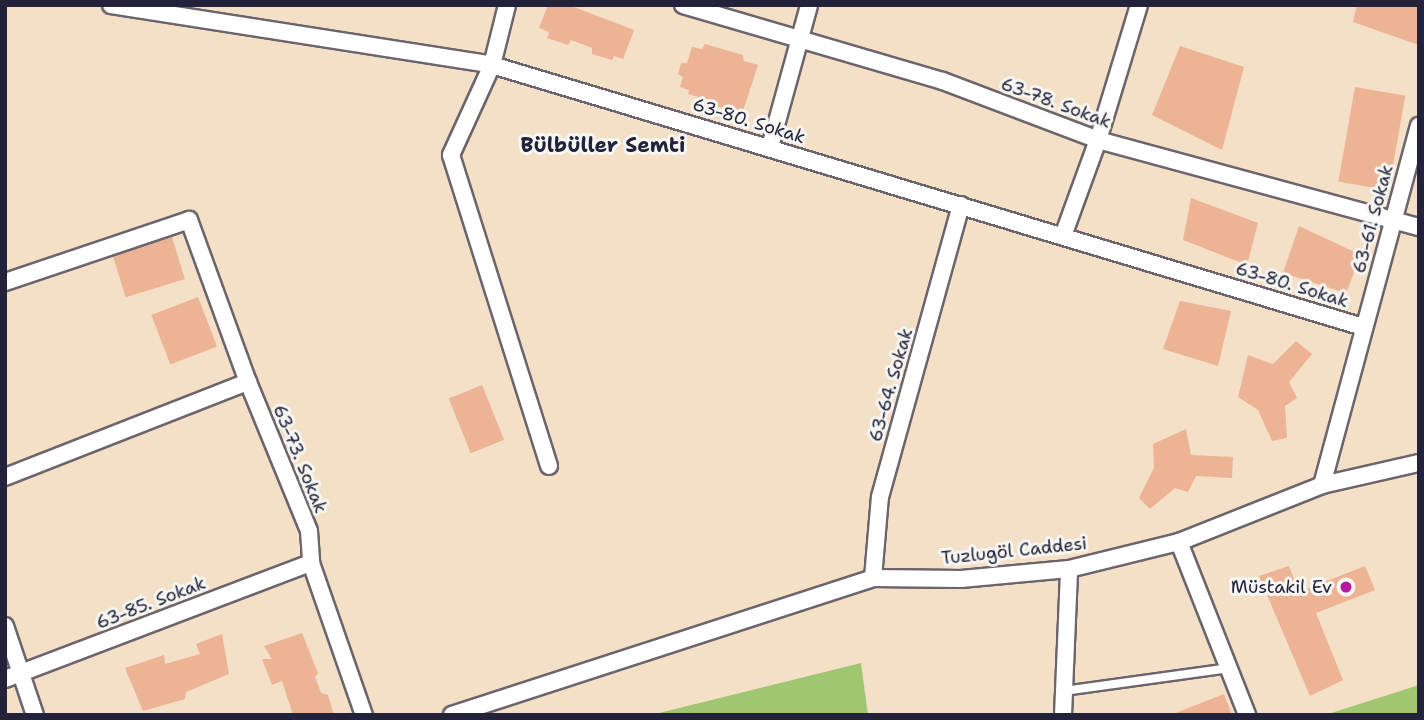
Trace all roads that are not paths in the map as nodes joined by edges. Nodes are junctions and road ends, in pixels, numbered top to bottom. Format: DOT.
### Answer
graph roads {
  1 [pos="111,5"];
  2 [pos="221,5"];
  3 [pos="507,5"];
  4 [pos="684,5"];
  5 [pos="809,5"];
  6 [pos="1139,5"];
  7 [pos="219,22"];
  8 [pos="800,40"];
  9 [pos="492,65"];
  10 [pos="1419,126"];
  11 [pos="1098,140"];
  12 [pos="770,147"];
  13 [pos="961,205"];
  14 [pos="1392,220"];
  15 [pos="1419,228"];
  16 [pos="1063,236"];
  17 [pos="5,282"];
  18 [pos="1363,327"];
  19 [pos="248,382"];
  20 [pos="1419,463"];
  21 [pos="549,466"];
  22 [pos="5,477"];
  23 [pos="1322,485"];
  24 [pos="1179,542"];
  25 [pos="311,563"];
  26 [pos="1069,569"];
  27 [pos="873,578"];
  28 [pos="5,626"];
  29 [pos="1229,668"];
  30 [pos="13,676"];
  31 [pos="1064,691"];
  32 [pos="35,715"];
  33 [pos="364,715"];
  34 [pos="452,715"];
  35 [pos="1063,715"];
  36 [pos="1247,715"];
  1 -- 7 [label="street, 63-80. Sokak"];
  2 -- 7 [label="street"];
  3 -- 9 [label="street"];
  4 -- 8 [label="street, 63-78. Sokak"];
  5 -- 8 [label="street"];
  6 -- 11 [label="street"];
  7 -- 9 [label="street, 63-80. Sokak"];
  8 -- 11 [label="street, 63-78. Sokak"];
  8 -- 12 [label="street"];
  9 -- 12 [label="street, 63-80. Sokak"];
  9 -- 21 [label="street"];
  10 -- 14 [label="street, 63-61. Sokak"];
  11 -- 14 [label="street, 63-78. Sokak"];
  11 -- 16 [label="street"];
  12 -- 13 [label="street, 63-80. Sokak"];
  13 -- 16 [label="street, 63-80. Sokak"];
  13 -- 27 [label="street, 63-64. Sokak"];
  14 -- 15 [label="street, 63-78. Sokak"];
  14 -- 18 [label="street, 63-61. Sokak"];
  16 -- 18 [label="street, 63-80. Sokak"];
  17 -- 19 [label="street, 63-73. Sokak"];
  18 -- 23 [label="street, 63-61. Sokak"];
  19 -- 22 [label="street"];
  19 -- 25 [label="street, 63-73. Sokak"];
  20 -- 23 [label="street, Tuzlugöl Caddesi"];
  23 -- 24 [label="street, Tuzlugöl Caddesi"];
  24 -- 26 [label="street, Tuzlugöl Caddesi"];
  24 -- 29 [label="street"];
  25 -- 30 [label="street, 63-85. Sokak"];
  25 -- 33 [label="street, 63-73. Sokak"];
  26 -- 27 [label="street, Tuzlugöl Caddesi"];
  26 -- 31 [label="street"];
  27 -- 34 [label="street, Tuzlugöl Caddesi"];
  28 -- 30 [label="street"];
  29 -- 31 [label="lane"];
  29 -- 36 [label="street"];
  30 -- 32 [label="street"];
  31 -- 35 [label="street"];
}
